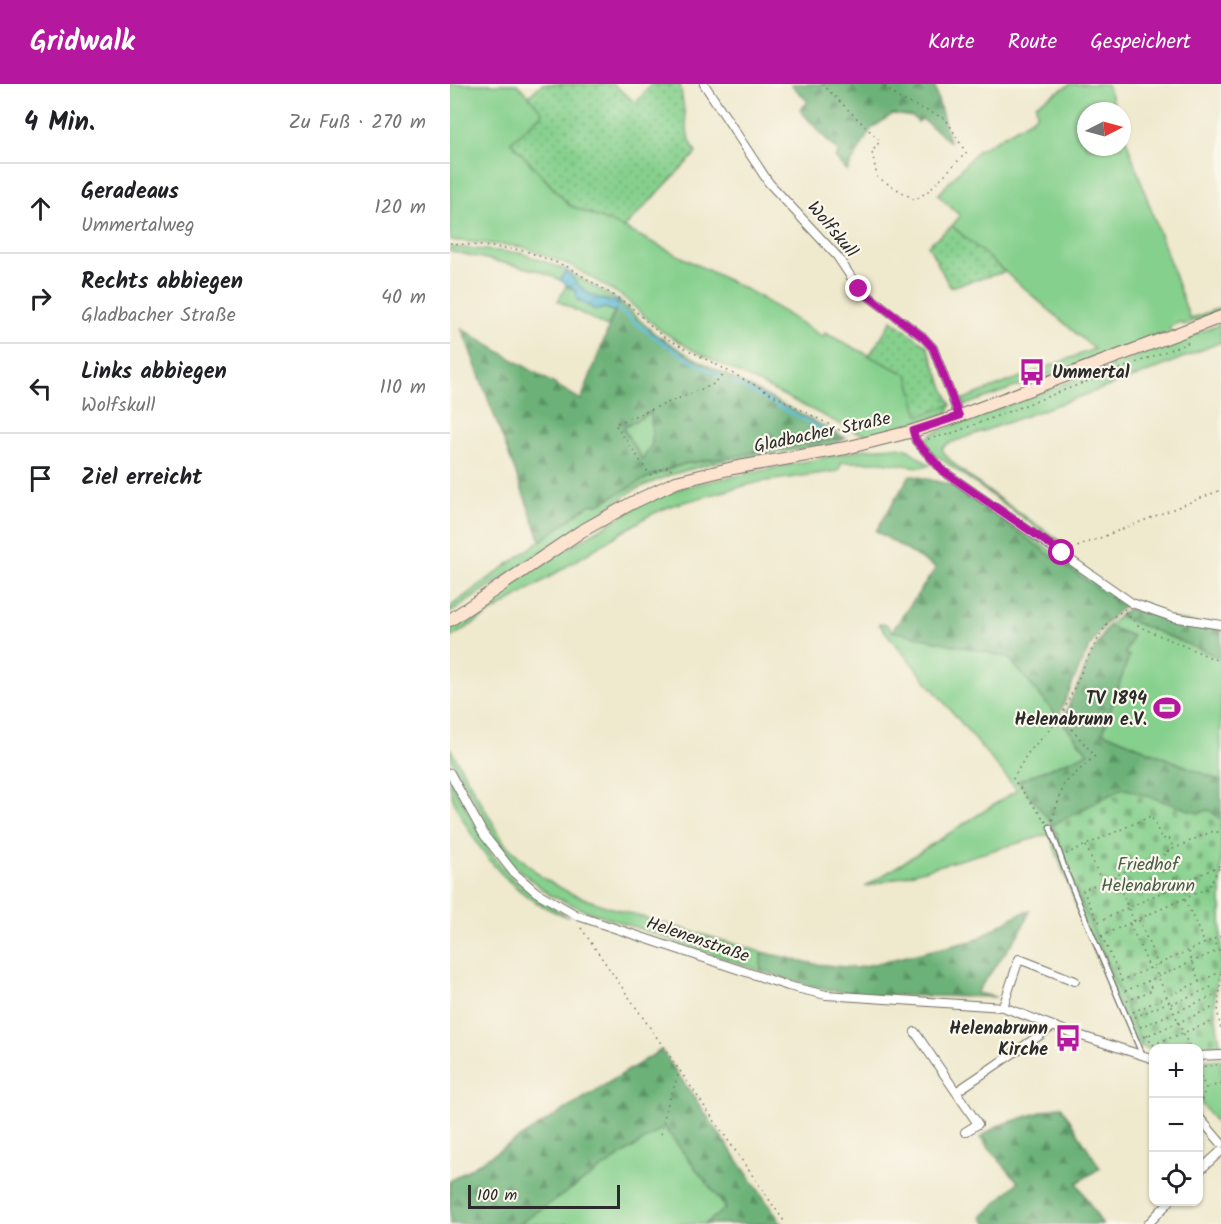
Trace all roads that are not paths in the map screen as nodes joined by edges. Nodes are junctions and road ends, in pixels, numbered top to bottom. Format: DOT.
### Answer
graph roads {
  1 [pos="704,84"];
  2 [pos="1221,317"];
  3 [pos="959,416"];
  4 [pos="915,436"];
  5 [pos="450,620"];
  6 [pos="1221,625"];
  7 [pos="450,773"];
  8 [pos="1050,827"];
  9 [pos="1076,981"];
  10 [pos="1003,1007"];
  11 [pos="1052,1026"];
  12 [pos="915,1032"];
  13 [pos="1221,1055"];
  14 [pos="1203,1056"];
  15 [pos="1149,1058"];
  16 [pos="1149,1060"];
  17 [pos="956,1092"];
  18 [pos="1203,1122"];
  19 [pos="965,1132"];
  20 [pos="1221,1143"];
  21 [pos="1221,1150"];
  22 [pos="1203,1167"];
  23 [pos="1166,1206"];
  24 [pos="1154,1220"];
  25 [pos="1148,1224"];
  1 -- 3 [label="street, Wolfskull"];
  2 -- 3 [label="main road, Gladbacher Straße"];
  3 -- 4 [label="main road, Gladbacher Straße"];
  4 -- 5 [label="main road, Gladbacher Straße"];
  4 -- 6 [label="street"];
  7 -- 10 [label="street, Helenenstraße"];
  8 -- 15 [label="lane"];
  9 -- 10 [label="street"];
  10 -- 11 [label="street, Helenenstraße"];
  11 -- 16 [label="street, Helenenstraße"];
  11 -- 17 [label="street"];
  12 -- 17 [label="street"];
  13 -- 14 [label="street"];
  17 -- 19 [label="street"];
  18 -- 20 [label="street"];
  21 -- 22 [label="street"];
  23 -- 24 [label="street"];
  24 -- 25 [label="street"];
}
